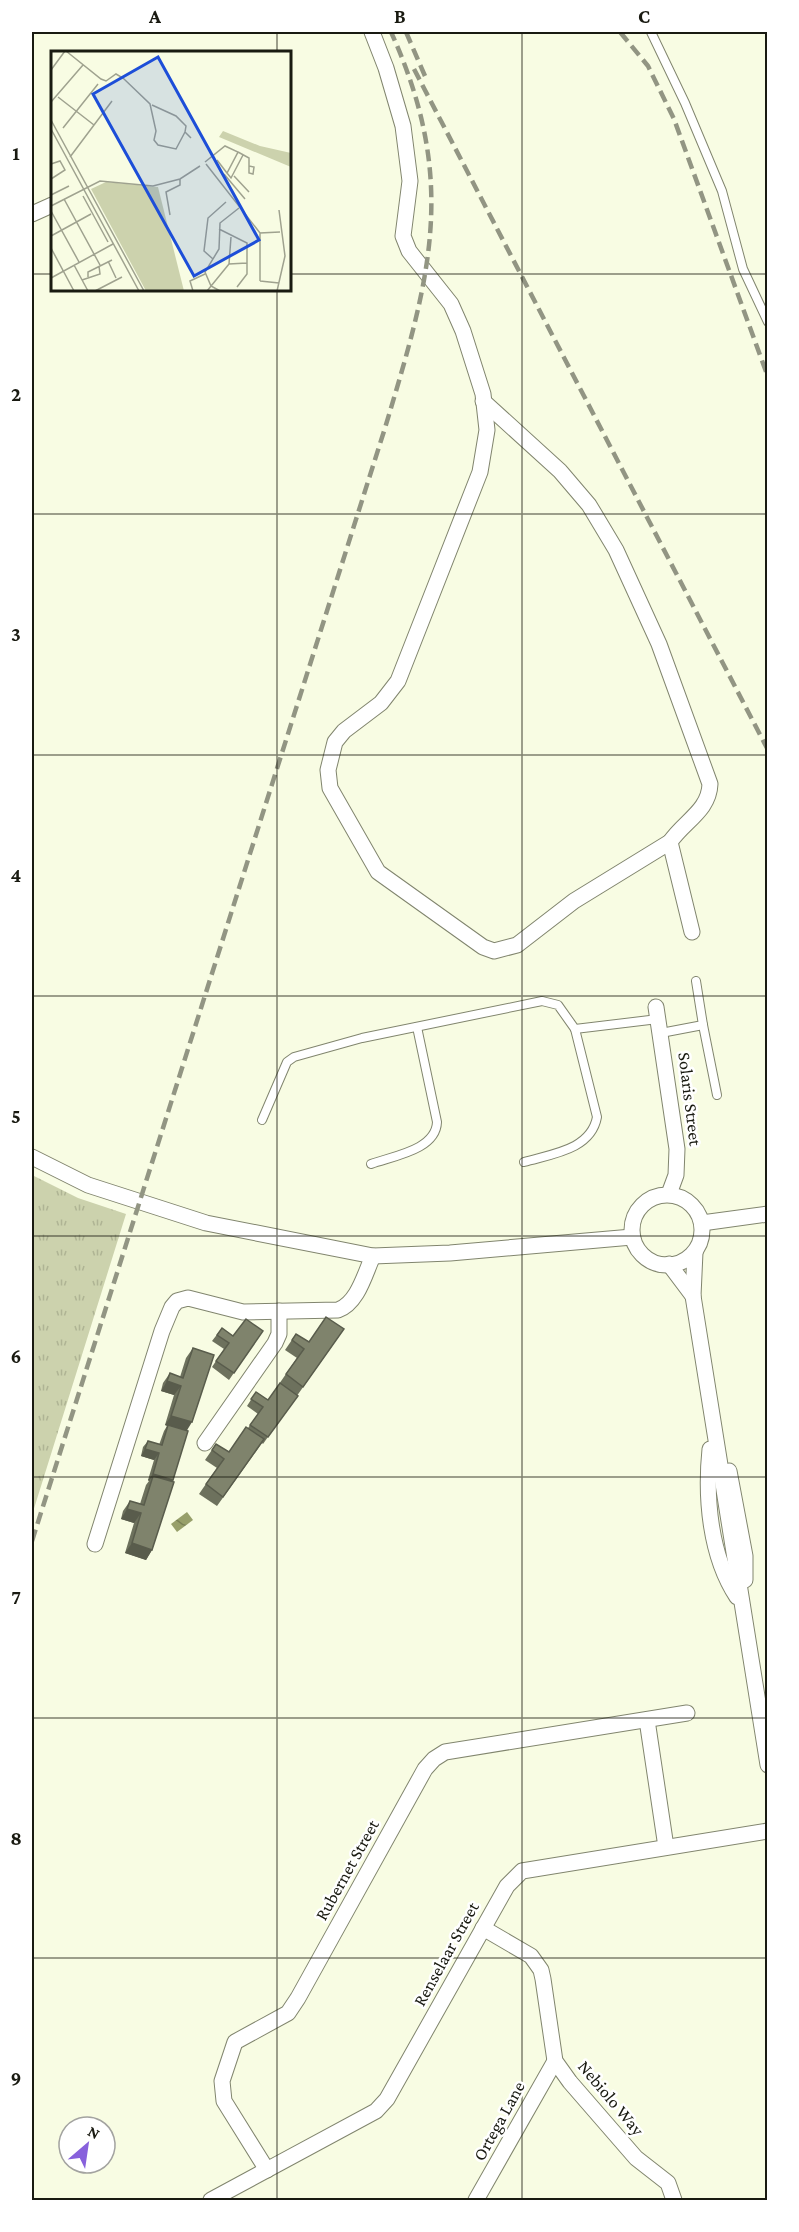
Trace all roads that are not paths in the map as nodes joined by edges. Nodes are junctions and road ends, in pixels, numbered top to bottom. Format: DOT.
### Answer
graph roads {
  1 [pos="372,32"];
  2 [pos="651,32"];
  3 [pos="51,205"];
  4 [pos="32,214"];
  5 [pos="768,322"];
  6 [pos="483,401"];
  7 [pos="670,842"];
  8 [pos="692,932"];
  9 [pos="696,981"];
  10 [pos="659,1020"];
  11 [pos="703,1025"];
  12 [pos="417,1027"];
  13 [pos="575,1029"];
  14 [pos="717,1095"];
  15 [pos="262,1120"];
  16 [pos="32,1157"];
  17 [pos="524,1162"];
  18 [pos="371,1164"];
  19 [pos="669,1194"];
  20 [pos="768,1214"];
  21 [pos="702,1222"];
  22 [pos="632,1237"];
  23 [pos="695,1251"];
  24 [pos="373,1256"];
  25 [pos="669,1264"];
  26 [pos="693,1296"];
  27 [pos="279,1311"];
  28 [pos="205,1443"];
  29 [pos="95,1544"];
  30 [pos="687,1713"];
  31 [pos="646,1720"];
  32 [pos="768,1765"];
  33 [pos="768,1831"];
  34 [pos="666,1847"];
  35 [pos="483,1928"];
  36 [pos="555,2061"];
  37 [pos="267,2170"];
  38 [pos="211,2200"];
  39 [pos="476,2200"];
  40 [pos="674,2200"];
  1 -- 6 [label="street"];
  2 -- 5 [label="lane"];
  3 -- 4 [label="street"];
  6 -- 7 [label="street"];
  6 -- 7 [label="street"];
  7 -- 8 [label="street"];
  9 -- 11 [label="lane"];
  10 -- 11 [label="lane"];
  10 -- 13 [label="lane"];
  10 -- 19 [label="street, Solaris Street"];
  11 -- 14 [label="lane"];
  12 -- 13 [label="lane"];
  12 -- 15 [label="lane"];
  12 -- 18 [label="lane"];
  13 -- 17 [label="lane"];
  16 -- 24 [label="street"];
  19 -- 21 [label="street"];
  19 -- 22 [label="street"];
  20 -- 21 [label="street"];
  21 -- 23 [label="street"];
  22 -- 24 [label="street"];
  22 -- 25 [label="street"];
  23 -- 25 [label="street"];
  23 -- 26 [label="street"];
  24 -- 27 [label="street"];
  25 -- 26 [label="street"];
  26 -- 32 [label="street"];
  27 -- 28 [label="street"];
  27 -- 29 [label="street"];
  30 -- 31 [label="street, Rubernet Street"];
  31 -- 34 [label="street"];
  31 -- 37 [label="street, Rubernet Street"];
  33 -- 34 [label="street, Renselaar Street"];
  34 -- 35 [label="street, Renselaar Street"];
  35 -- 36 [label="street, Nebiolo Way"];
  35 -- 37 [label="street, Renselaar Street"];
  36 -- 39 [label="street, Ortega Lane"];
  36 -- 40 [label="street, Nebiolo Way"];
  37 -- 38 [label="street, Renselaar Street"];
}
